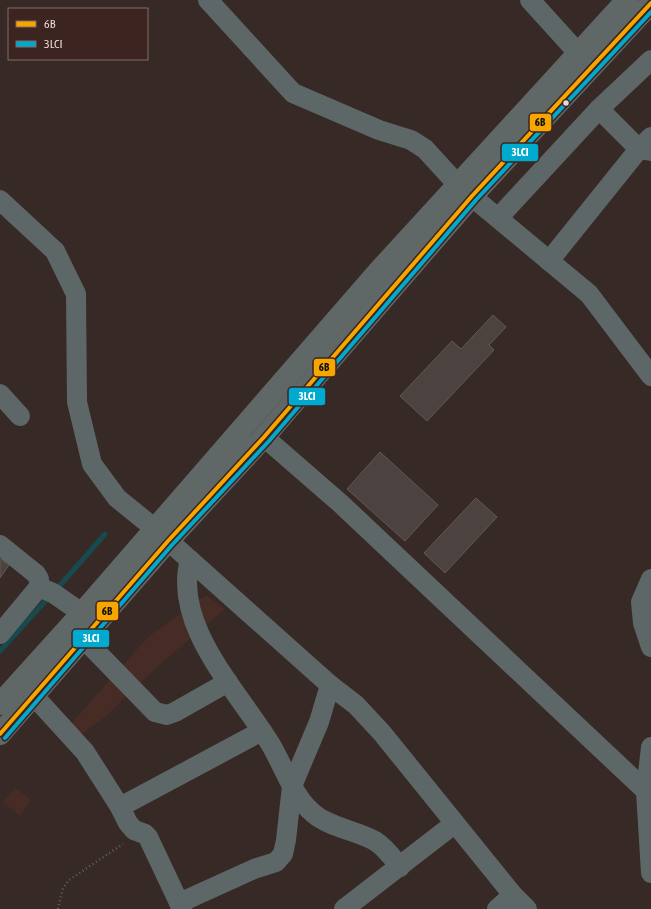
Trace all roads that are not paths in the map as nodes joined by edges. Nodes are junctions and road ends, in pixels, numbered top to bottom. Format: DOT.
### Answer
graph roads {
  1 [pos="208,0"];
  2 [pos="530,0"];
  3 [pos="627,0"];
  4 [pos="651,3"];
  5 [pos="579,54"];
  6 [pos="651,60"];
  7 [pos="599,109"];
  8 [pos="647,146"];
  9 [pos="465,191"];
  10 [pos="0,200"];
  11 [pos="498,218"];
  12 [pos="549,261"];
  13 [pos="651,376"];
  14 [pos="0,394"];
  15 [pos="20,416"];
  16 [pos="264,437"];
  17 [pos="161,535"];
  18 [pos="0,545"];
  19 [pos="190,560"];
  20 [pos="651,579"];
  21 [pos="39,587"];
  22 [pos="82,613"];
  23 [pos="0,634"];
  24 [pos="83,638"];
  25 [pos="651,647"];
  26 [pos="228,682"];
  27 [pos="330,685"];
  28 [pos="33,695"];
  29 [pos="0,704"];
  30 [pos="262,731"];
  31 [pos="0,734"];
  32 [pos="651,747"];
  33 [pos="292,786"];
  34 [pos="646,791"];
  35 [pos="120,807"];
  36 [pos="454,824"];
  37 [pos="400,867"];
  38 [pos="651,873"];
  39 [pos="513,895"];
  40 [pos="181,906"];
  41 [pos="344,909"];
  42 [pos="497,909"];
  43 [pos="527,909"];
  1 -- 9 [label="street"];
  2 -- 5 [label="street"];
  3 -- 5 [label="main road"];
  4 -- 9 [label="main road"];
  5 -- 9 [label="main road"];
  6 -- 7 [label="street"];
  7 -- 8 [label="street"];
  7 -- 11 [label="street"];
  8 -- 12 [label="street"];
  9 -- 11 [label="street"];
  9 -- 16 [label="main road"];
  9 -- 17 [label="main road"];
  10 -- 17 [label="street"];
  11 -- 12 [label="street"];
  12 -- 13 [label="street"];
  14 -- 15 [label="street"];
  16 -- 17 [label="main road"];
  16 -- 34 [label="street"];
  17 -- 19 [label="street"];
  17 -- 22 [label="main road"];
  17 -- 24 [label="main road"];
  18 -- 21 [label="street"];
  19 -- 26 [label="street"];
  19 -- 27 [label="street"];
  20 -- 25 [label="street"];
  21 -- 22 [label="street"];
  21 -- 23 [label="street"];
  22 -- 29 [label="main road"];
  24 -- 26 [label="street"];
  24 -- 28 [label="main road"];
  26 -- 30 [label="street"];
  27 -- 33 [label="street"];
  27 -- 36 [label="street"];
  28 -- 31 [label="main road"];
  28 -- 35 [label="street"];
  30 -- 33 [label="street"];
  30 -- 35 [label="street"];
  32 -- 34 [label="street"];
  33 -- 37 [label="street"];
  33 -- 40 [label="street"];
  34 -- 38 [label="street"];
  35 -- 40 [label="street"];
  36 -- 37 [label="street"];
  36 -- 39 [label="street"];
  37 -- 41 [label="street"];
  39 -- 42 [label="street"];
  39 -- 43 [label="street"];
}
